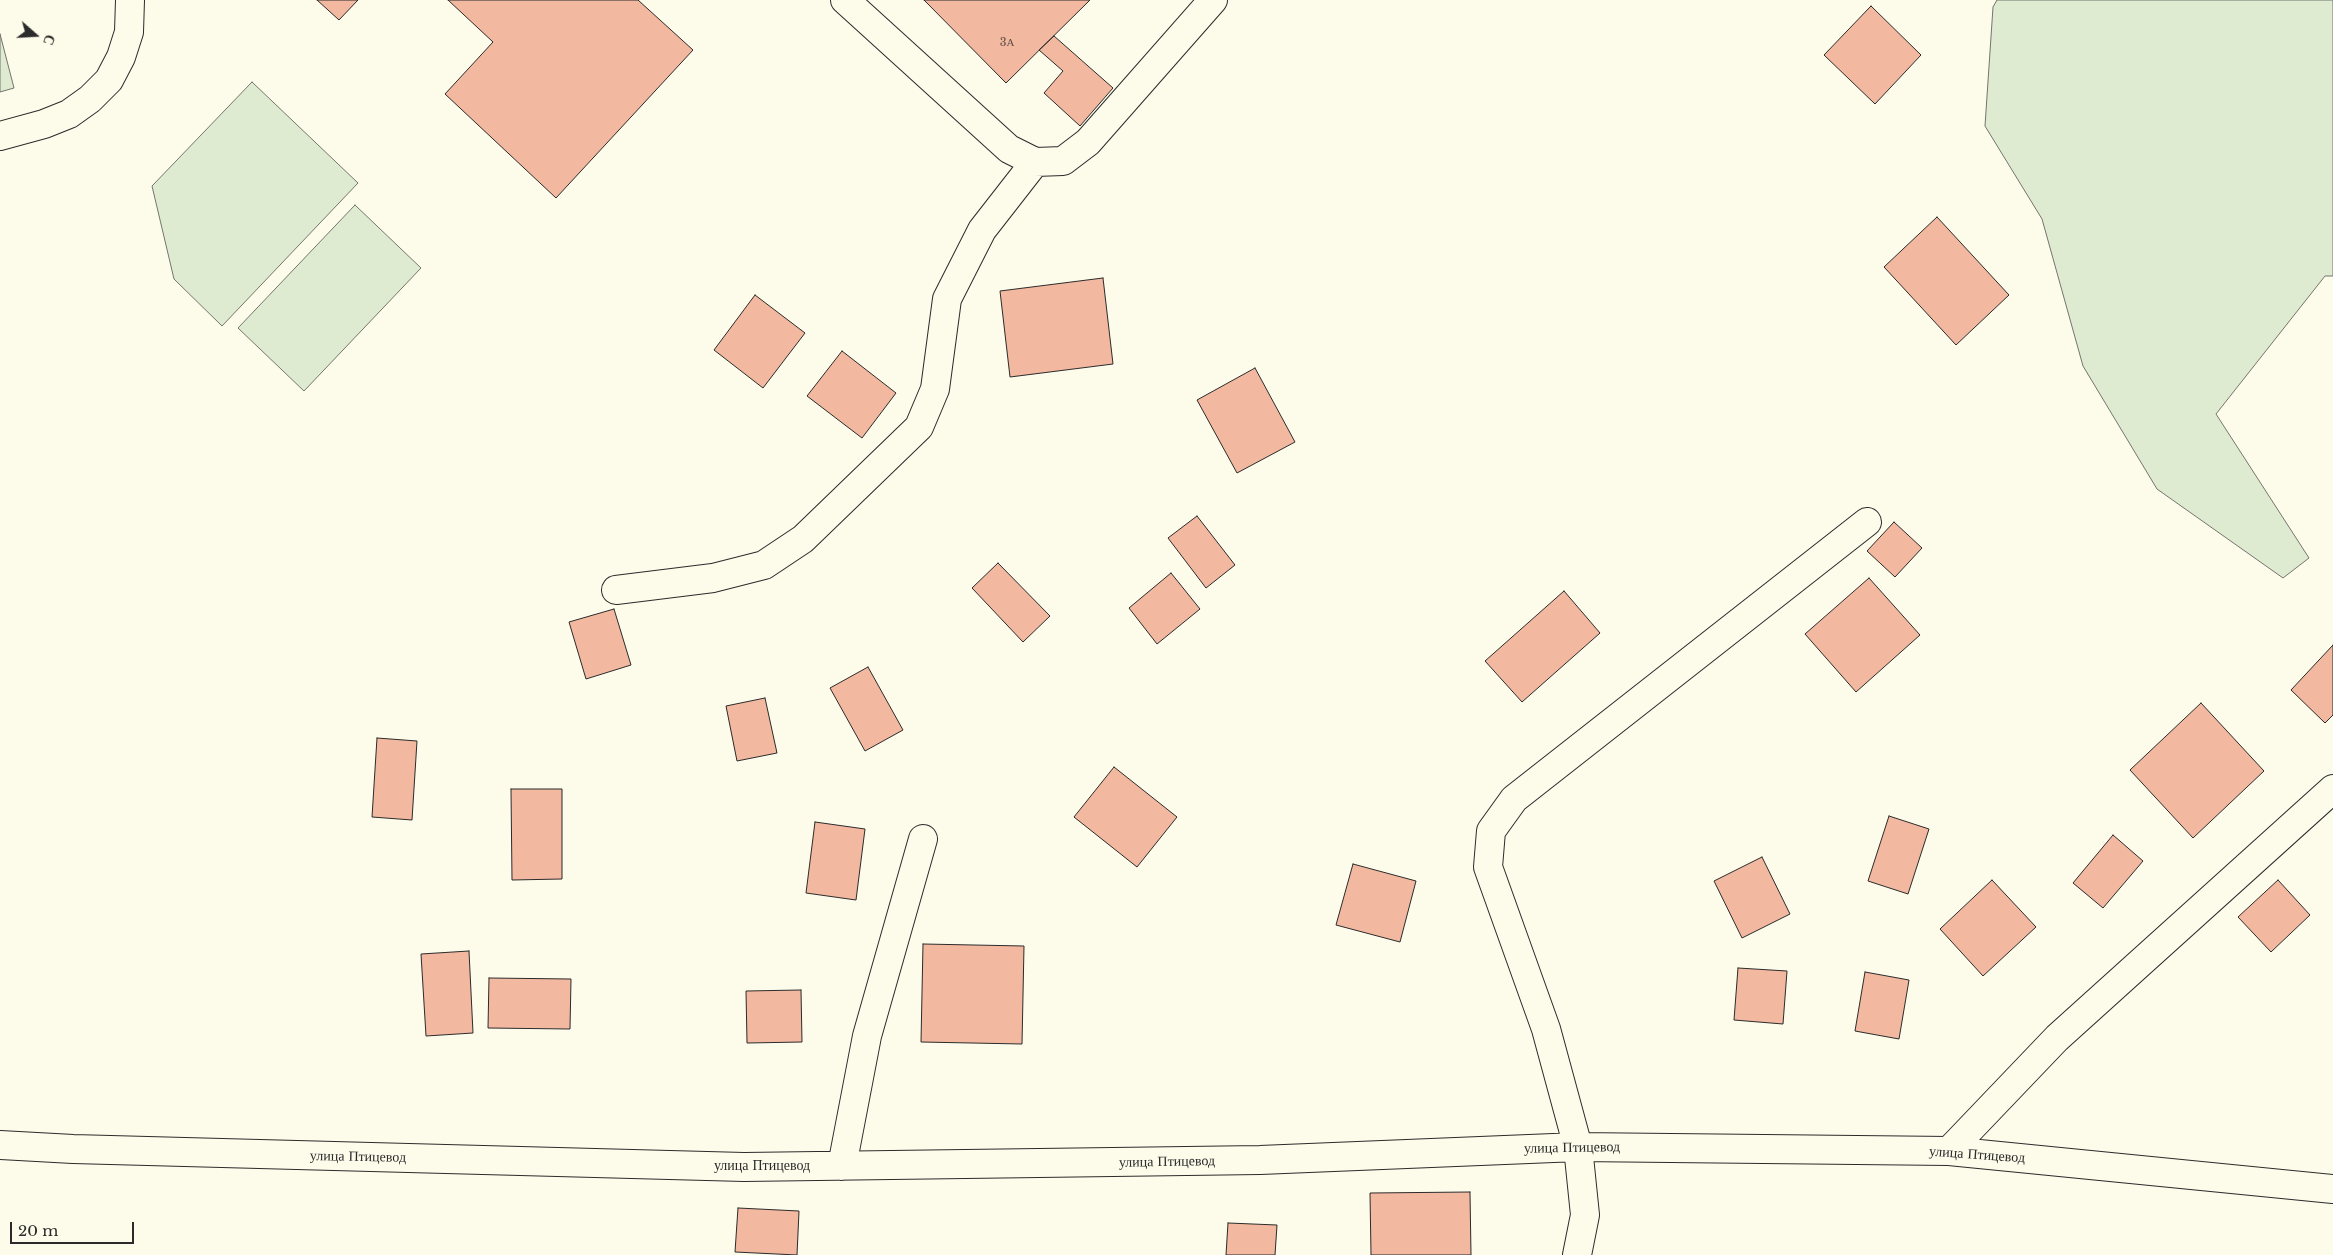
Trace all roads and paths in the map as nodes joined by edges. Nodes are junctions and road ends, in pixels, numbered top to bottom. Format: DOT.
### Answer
graph roads {
  1 [pos="130,0"];
  2 [pos="846,0"];
  3 [pos="1213,0"];
  4 [pos="0,136"];
  5 [pos="1035,162"];
  6 [pos="1867,522"];
  7 [pos="616,590"];
  8 [pos="2333,789"];
  9 [pos="923,839"];
  10 [pos="0,1145"];
  11 [pos="1578,1146"];
  12 [pos="1949,1152"];
  13 [pos="842,1166"];
  14 [pos="2333,1189"];
  15 [pos="1577,1255"];
  1 -- 4 [label="street"];
  2 -- 5 [label="street"];
  3 -- 5 [label="street"];
  5 -- 7 [label="street"];
  6 -- 11 [label="street"];
  8 -- 12 [label="street"];
  9 -- 13 [label="street"];
  10 -- 13 [label="street, улица Птицевод"];
  11 -- 12 [label="street, улица Птицевод"];
  11 -- 13 [label="street, улица Птицевод"];
  11 -- 15 [label="street"];
  12 -- 14 [label="street, улица Птицевод"];
}
